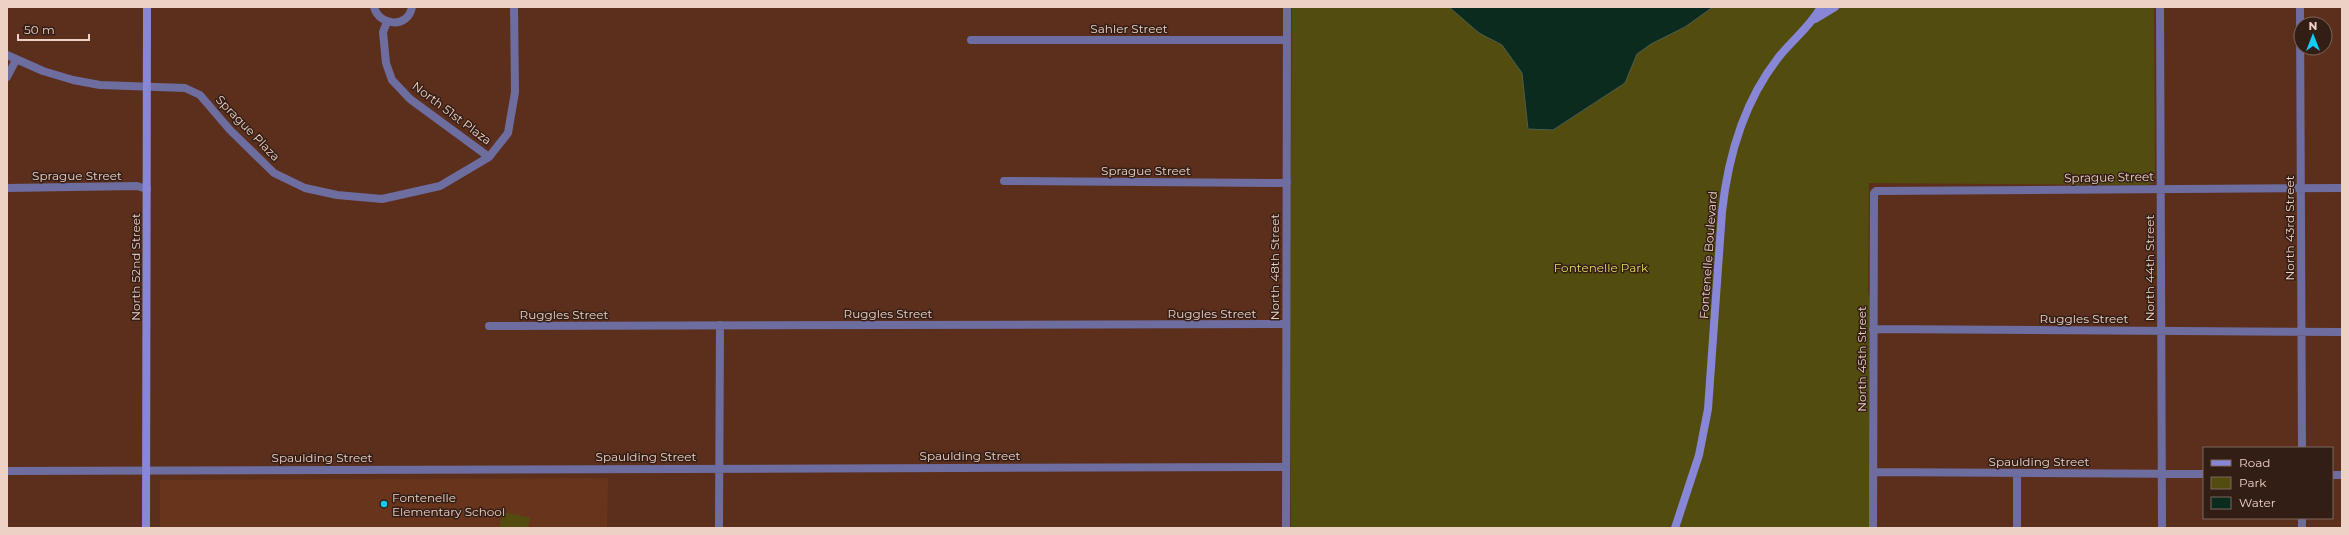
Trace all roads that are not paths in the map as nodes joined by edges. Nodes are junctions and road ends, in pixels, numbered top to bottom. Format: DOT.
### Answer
graph roads {
  1 [pos="148,7"];
  2 [pos="374,7"];
  3 [pos="412,7"];
  4 [pos="514,7"];
  5 [pos="1287,7"];
  6 [pos="1821,7"];
  7 [pos="1835,7"];
  8 [pos="2160,7"];
  9 [pos="2300,7"];
  10 [pos="1814,20"];
  11 [pos="387,22"];
  12 [pos="971,40"];
  13 [pos="1287,40"];
  14 [pos="7,55"];
  15 [pos="16,60"];
  16 [pos="7,77"];
  17 [pos="147,87"];
  18 [pos="489,156"];
  19 [pos="1004,181"];
  20 [pos="1287,183"];
  21 [pos="7,188"];
  22 [pos="2301,188"];
  23 [pos="2342,188"];
  24 [pos="147,189"];
  25 [pos="2160,189"];
  26 [pos="1876,190"];
  27 [pos="1286,324"];
  28 [pos="720,325"];
  29 [pos="489,326"];
  30 [pos="1873,329"];
  31 [pos="2161,330"];
  32 [pos="2301,331"];
  33 [pos="2342,332"];
  34 [pos="2302,447"];
  35 [pos="1286,467"];
  36 [pos="719,468"];
  37 [pos="7,470"];
  38 [pos="146,470"];
  39 [pos="1873,472"];
  40 [pos="2017,473"];
  41 [pos="2161,474"];
  42 [pos="2203,474"];
  43 [pos="146,528"];
  44 [pos="719,528"];
  45 [pos="1286,528"];
  46 [pos="1675,528"];
  47 [pos="1873,528"];
  48 [pos="2018,528"];
  49 [pos="2162,528"];
  1 -- 17 [label="main road, North 52nd Street"];
  2 -- 11 [label="street"];
  3 -- 11 [label="street"];
  4 -- 18 [label="street, Sprague Plaza"];
  5 -- 13 [label="street, North 48th Street"];
  6 -- 10 [label="main road, Fontenelle Boulevard"];
  7 -- 10 [label="main road"];
  8 -- 25 [label="street, North 44th Street"];
  9 -- 22 [label="street, North 43rd Street"];
  10 -- 46 [label="main road, Fontenelle Boulevard"];
  11 -- 18 [label="street, North 51st Plaza"];
  12 -- 13 [label="street, Sahler Street"];
  13 -- 20 [label="street, North 48th Street"];
  14 -- 15 [label="street, Sprague Plaza"];
  15 -- 16 [label="street"];
  15 -- 17 [label="street, Sprague Plaza"];
  17 -- 18 [label="street, Sprague Plaza"];
  17 -- 24 [label="main road, North 52nd Street"];
  19 -- 20 [label="street, Sprague Street"];
  20 -- 27 [label="street, North 48th Street"];
  21 -- 24 [label="street, Sprague Street"];
  22 -- 23 [label="street, Sprague Street"];
  22 -- 25 [label="street, Sprague Street"];
  22 -- 32 [label="street, North 43rd Street"];
  24 -- 38 [label="main road, North 52nd Street"];
  25 -- 26 [label="street, Sprague Street"];
  25 -- 31 [label="street, North 44th Street"];
  26 -- 30 [label="street, North 45th Street"];
  27 -- 28 [label="street, Ruggles Street"];
  27 -- 35 [label="street, North 48th Street"];
  28 -- 29 [label="street, Ruggles Street"];
  28 -- 36 [label="street"];
  30 -- 31 [label="street, Ruggles Street"];
  30 -- 39 [label="street, North 45th Street"];
  31 -- 32 [label="street, Ruggles Street"];
  31 -- 41 [label="street, North 44th Street"];
  32 -- 33 [label="street, Ruggles Street"];
  32 -- 34 [label="street, North 43rd Street"];
  35 -- 36 [label="street, Spaulding Street"];
  35 -- 45 [label="street, North 48th Street"];
  36 -- 38 [label="street, Spaulding Street"];
  36 -- 44 [label="street"];
  37 -- 38 [label="street, Spaulding Street"];
  38 -- 43 [label="main road, North 52nd Street"];
  39 -- 40 [label="street, Spaulding Street"];
  39 -- 47 [label="street, North 45th Street"];
  40 -- 41 [label="street, Spaulding Street"];
  40 -- 48 [label="street"];
  41 -- 42 [label="street, Spaulding Street"];
  41 -- 49 [label="street, North 44th Street"];
}
